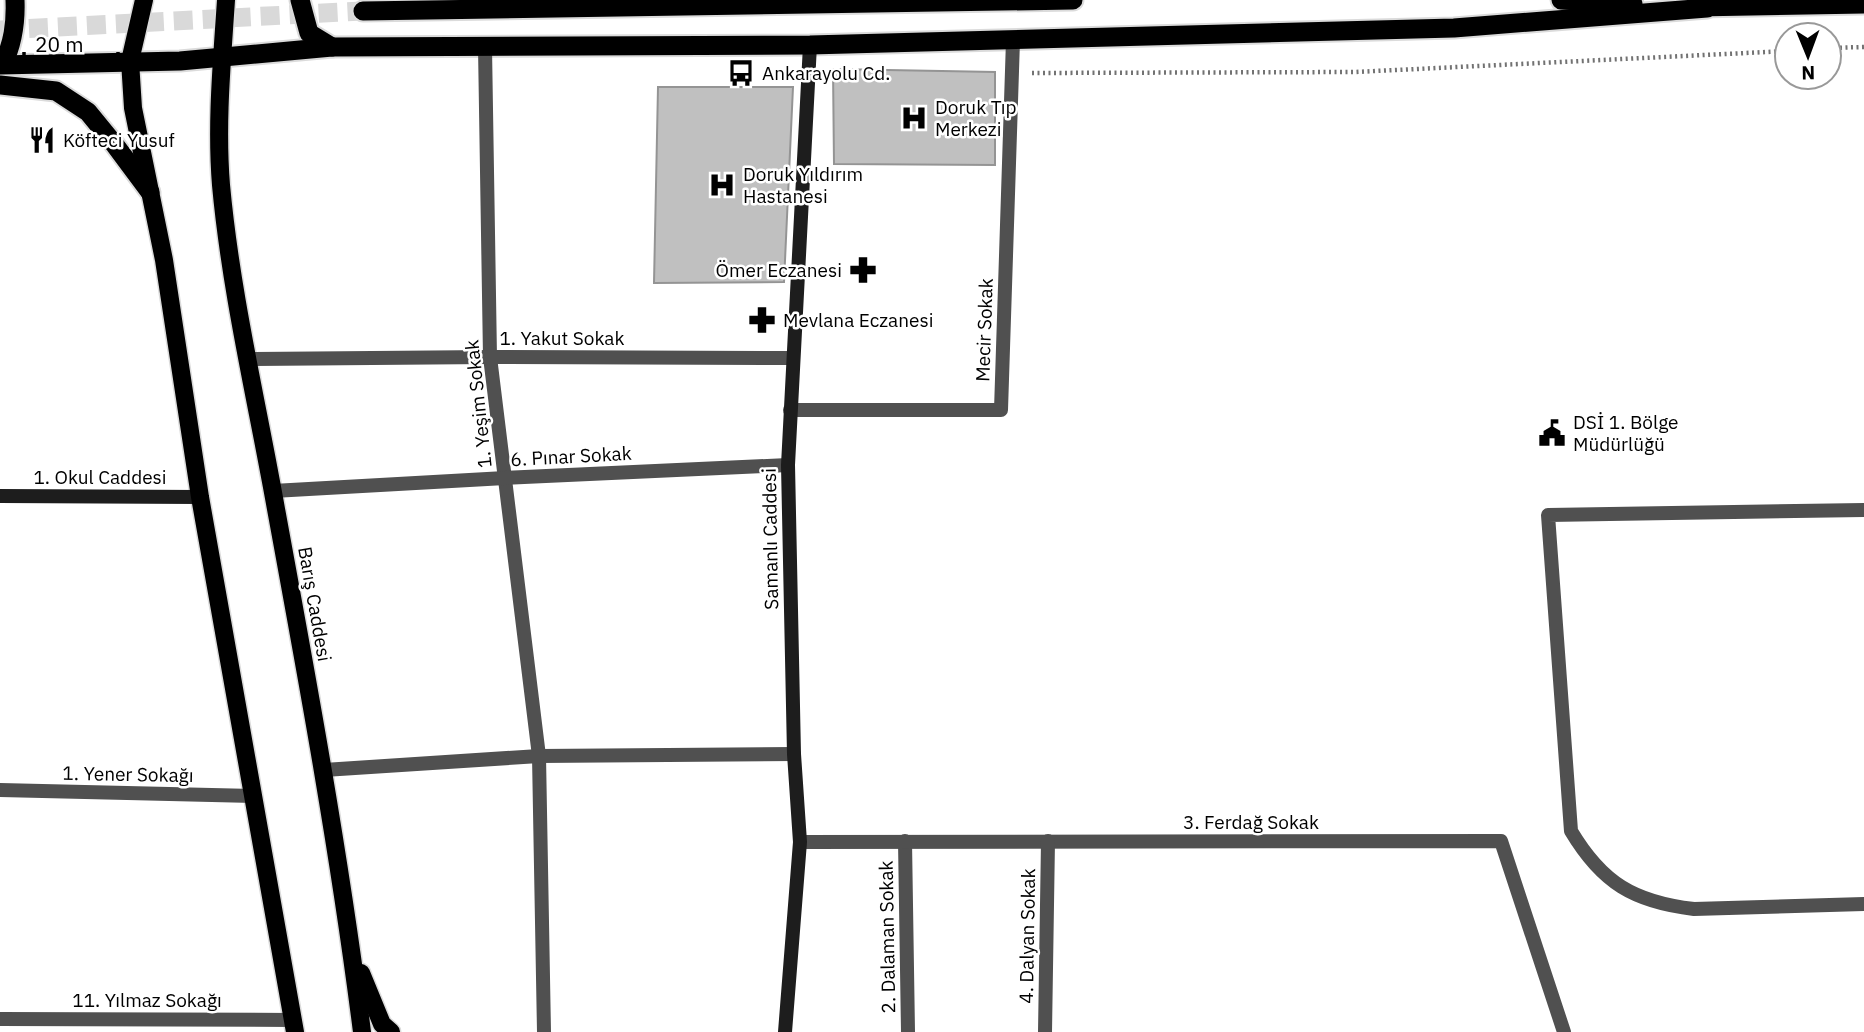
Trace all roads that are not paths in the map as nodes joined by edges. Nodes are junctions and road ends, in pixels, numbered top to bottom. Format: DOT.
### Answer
graph roads {
  1 [pos="15,0"];
  2 [pos="144,0"];
  3 [pos="226,0"];
  4 [pos="300,0"];
  5 [pos="1073,0"];
  6 [pos="1561,0"];
  7 [pos="1864,4"];
  8 [pos="1707,8"];
  9 [pos="363,11"];
  10 [pos="1013,40"];
  11 [pos="810,46"];
  12 [pos="332,47"];
  13 [pos="485,47"];
  14 [pos="222,58"];
  15 [pos="131,61"];
  16 [pos="1,64"];
  17 [pos="0,85"];
  18 [pos="150,192"];
  19 [pos="490,357"];
  20 [pos="792,358"];
  21 [pos="248,359"];
  22 [pos="790,410"];
  23 [pos="788,466"];
  24 [pos="505,478"];
  25 [pos="273,491"];
  26 [pos="0,496"];
  27 [pos="200,497"];
  28 [pos="1864,509"];
  29 [pos="794,754"];
  30 [pos="540,755"];
  31 [pos="324,770"];
  32 [pos="0,790"];
  33 [pos="254,796"];
  34 [pos="905,841"];
  35 [pos="1048,841"];
  36 [pos="800,842"];
  37 [pos="1864,904"];
  38 [pos="352,950"];
  39 [pos="0,1019"];
  40 [pos="295,1026"];
  41 [pos="362,1032"];
  42 [pos="391,1032"];
  43 [pos="544,1032"];
  44 [pos="785,1032"];
  45 [pos="908,1032"];
  46 [pos="1045,1032"];
  47 [pos="1564,1032"];
  1 -- 16 [label="highway"];
  2 -- 15 [label="main road"];
  3 -- 14 [label="main road, Barış Caddesi"];
  4 -- 12 [label="highway"];
  5 -- 9 [label="highway"];
  6 -- 8 [label="highway"];
  7 -- 8 [label="highway"];
  8 -- 10 [label="highway"];
  10 -- 11 [label="highway"];
  10 -- 22 [label="street, Mecir Sokak"];
  11 -- 13 [label="highway"];
  11 -- 20 [label="main road, Samanlı Caddesi"];
  12 -- 13 [label="highway"];
  12 -- 14 [label="highway"];
  13 -- 19 [label="street, 1. Yeşim Sokak"];
  14 -- 15 [label="highway"];
  14 -- 21 [label="main road, Barış Caddesi"];
  15 -- 16 [label="highway"];
  15 -- 18 [label="main road"];
  17 -- 18 [label="highway"];
  18 -- 27 [label="main road"];
  19 -- 20 [label="street, 1. Yakut Sokak"];
  19 -- 21 [label="street, 1. Yakut Sokak"];
  19 -- 24 [label="street, 1. Yeşim Sokak"];
  20 -- 22 [label="main road, Samanlı Caddesi"];
  21 -- 25 [label="main road, Barış Caddesi"];
  22 -- 23 [label="main road, Samanlı Caddesi"];
  23 -- 24 [label="street, 6. Pınar Sokak"];
  23 -- 29 [label="main road, Samanlı Caddesi"];
  24 -- 25 [label="street, 6. Pınar Sokak"];
  24 -- 30 [label="street, 1. Yeşim Sokak"];
  25 -- 31 [label="main road, Barış Caddesi"];
  26 -- 27 [label="main road, 1. Okul Caddesi"];
  27 -- 33 [label="main road"];
  28 -- 37 [label="street"];
  29 -- 30 [label="street"];
  29 -- 36 [label="main road, Samanlı Caddesi"];
  30 -- 31 [label="street"];
  30 -- 43 [label="street, 1. Yeşim Sokak"];
  31 -- 38 [label="main road, Barış Caddesi"];
  32 -- 33 [label="street, 1. Yener Sokağı"];
  33 -- 40 [label="main road"];
  34 -- 35 [label="street, 3. Ferdağ Sokak"];
  34 -- 36 [label="street, 3. Ferdağ Sokak"];
  34 -- 45 [label="street, 2. Dalaman Sokak"];
  35 -- 46 [label="street, 4. Dalyan Sokak"];
  35 -- 47 [label="street, 3. Ferdağ Sokak"];
  36 -- 44 [label="main road, Samanlı Caddesi"];
  38 -- 41 [label="main road, Barış Caddesi"];
  38 -- 42 [label="main road"];
  39 -- 40 [label="street, 11. Yılmaz Sokağı"];
}
